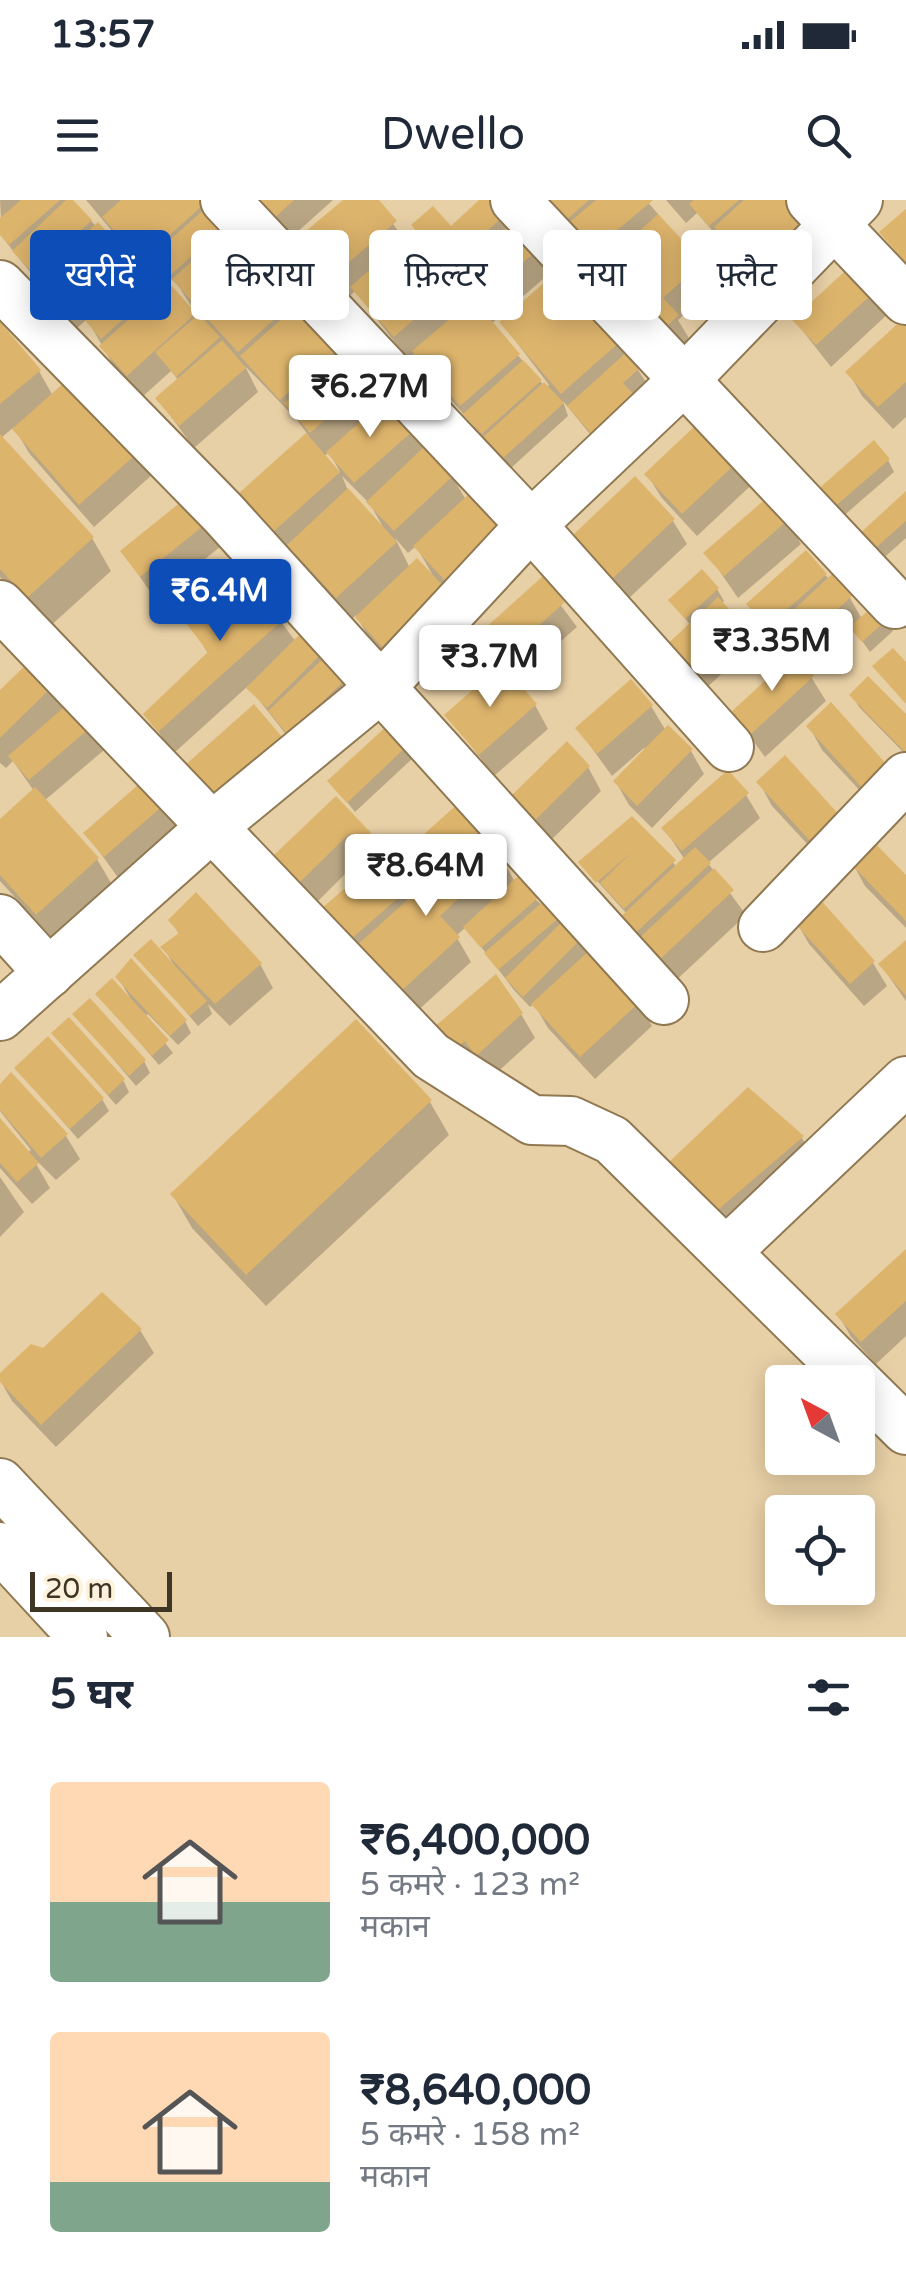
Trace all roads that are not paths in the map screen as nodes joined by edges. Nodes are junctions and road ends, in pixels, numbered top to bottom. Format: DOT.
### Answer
graph roads {
  1 [pos="226,200"];
  2 [pos="515,200"];
  3 [pos="835,208"];
  4 [pos="0,285"];
  5 [pos="906,300"];
  6 [pos="686,378"];
  7 [pos="531,525"];
  8 [pos="896,604"];
  9 [pos="0,605"];
  10 [pos="378,690"];
  11 [pos="729,747"];
  12 [pos="906,777"];
  13 [pos="214,825"];
  14 [pos="0,919"];
  15 [pos="763,927"];
  16 [pos="49,973"];
  17 [pos="0,976"];
  18 [pos="664,1000"];
  19 [pos="0,1016"];
  20 [pos="906,1081"];
  21 [pos="728,1250"];
  22 [pos="906,1430"];
  23 [pos="0,1483"];
  24 [pos="0,1548"];
  25 [pos="83,1637"];
  26 [pos="144,1637"];
  1 -- 7 [label="street"];
  2 -- 6 [label="street"];
  3 -- 5 [label="street"];
  3 -- 6 [label="street"];
  4 -- 10 [label="street"];
  6 -- 7 [label="street"];
  6 -- 8 [label="street"];
  7 -- 10 [label="street"];
  7 -- 11 [label="street"];
  9 -- 13 [label="street"];
  10 -- 13 [label="street"];
  10 -- 18 [label="street"];
  12 -- 15 [label="street"];
  13 -- 16 [label="street"];
  13 -- 21 [label="street"];
  14 -- 16 [label="street"];
  16 -- 17 [label="street"];
  16 -- 19 [label="street"];
  20 -- 21 [label="street"];
  21 -- 22 [label="street"];
  23 -- 26 [label="street"];
  24 -- 25 [label="street"];
}
